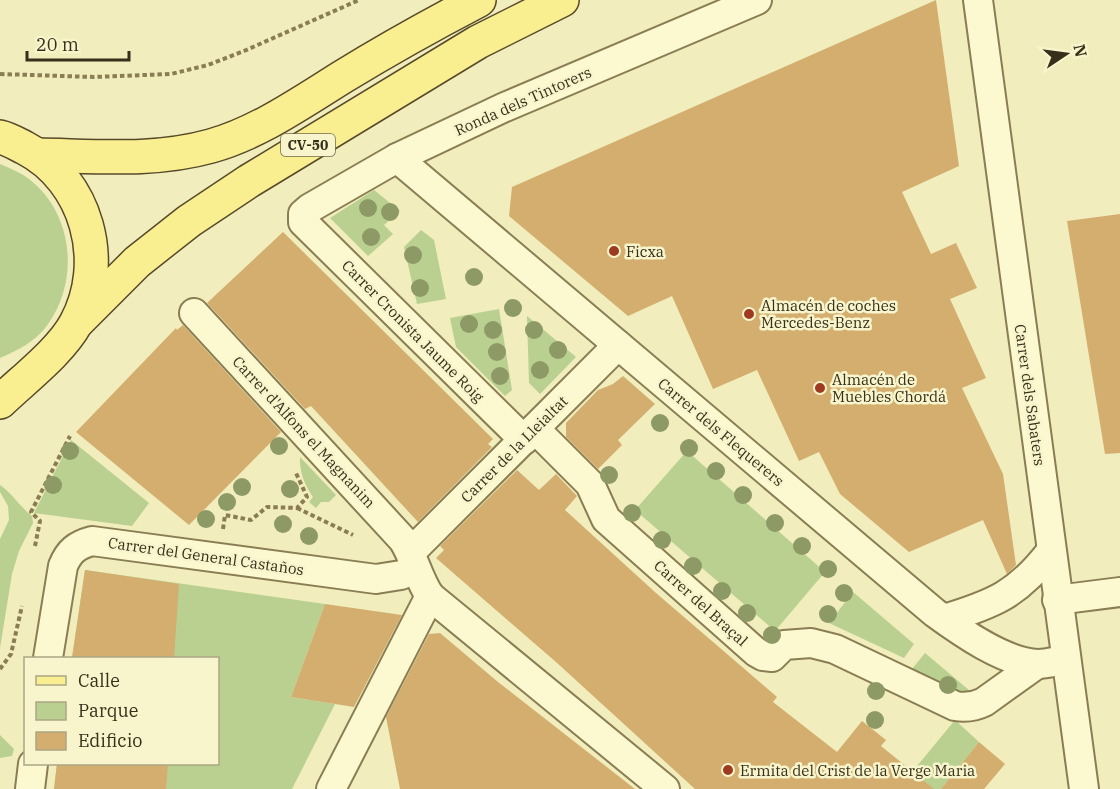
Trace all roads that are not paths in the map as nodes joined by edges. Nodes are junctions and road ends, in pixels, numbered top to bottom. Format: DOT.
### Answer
graph roads {
  1 [pos="479,0"];
  2 [pos="562,0"];
  3 [pos="757,0"];
  4 [pos="978,0"];
  5 [pos="0,137"];
  6 [pos="38,155"];
  7 [pos="397,158"];
  8 [pos="303,222"];
  9 [pos="194,313"];
  10 [pos="77,322"];
  11 [pos="618,345"];
  12 [pos="40,364"];
  13 [pos="0,383"];
  14 [pos="0,402"];
  15 [pos="529,434"];
  16 [pos="1051,551"];
  17 [pos="413,561"];
  18 [pos="1120,592"];
  19 [pos="430,596"];
  20 [pos="1058,600"];
  21 [pos="944,619"];
  22 [pos="48,657"];
  23 [pos="1066,660"];
  24 [pos="1037,664"];
  25 [pos="33,765"];
  26 [pos="30,789"];
  27 [pos="331,789"];
  28 [pos="665,789"];
  29 [pos="1084,789"];
  1 -- 6 [label="main road, CV-50"];
  2 -- 10 [label="main road, CV-50"];
  3 -- 7 [label="street, Ronda dels Tintorers"];
  4 -- 16 [label="street, Carrer dels Sabaters"];
  5 -- 6 [label="main road, CV-50"];
  6 -- 10 [label="main road, CV-50"];
  7 -- 8 [label="street, Ronda dels Tintorers"];
  7 -- 11 [label="street, Carrer dels Flequerers"];
  8 -- 15 [label="street, Carrer Cronista Jaume Roig"];
  9 -- 17 [label="street, Carrer d'Alfons el Magnanim"];
  10 -- 12 [label="main road, CV-50"];
  11 -- 15 [label="street, Carrer de la Lleialtat"];
  11 -- 21 [label="street, Carrer dels Flequerers"];
  12 -- 13 [label="main road, CV-50"];
  12 -- 14 [label="main road, CV-50"];
  15 -- 17 [label="street, Carrer de la Lleialtat"];
  15 -- 24 [label="street, Carrer del Braçal"];
  16 -- 20 [label="street, Carrer dels Sabaters"];
  16 -- 21 [label="street"];
  17 -- 19 [label="street"];
  17 -- 22 [label="street, Carrer del General Castaños"];
  18 -- 20 [label="street"];
  19 -- 27 [label="street"];
  19 -- 28 [label="street"];
  20 -- 23 [label="street, Carrer dels Sabaters"];
  21 -- 24 [label="street, Carrer dels Flequerers"];
  23 -- 24 [label="street, Carrer dels Flequerers"];
  23 -- 29 [label="street, Carrer dels Sabaters"];
  25 -- 26 [label="street"];
}
